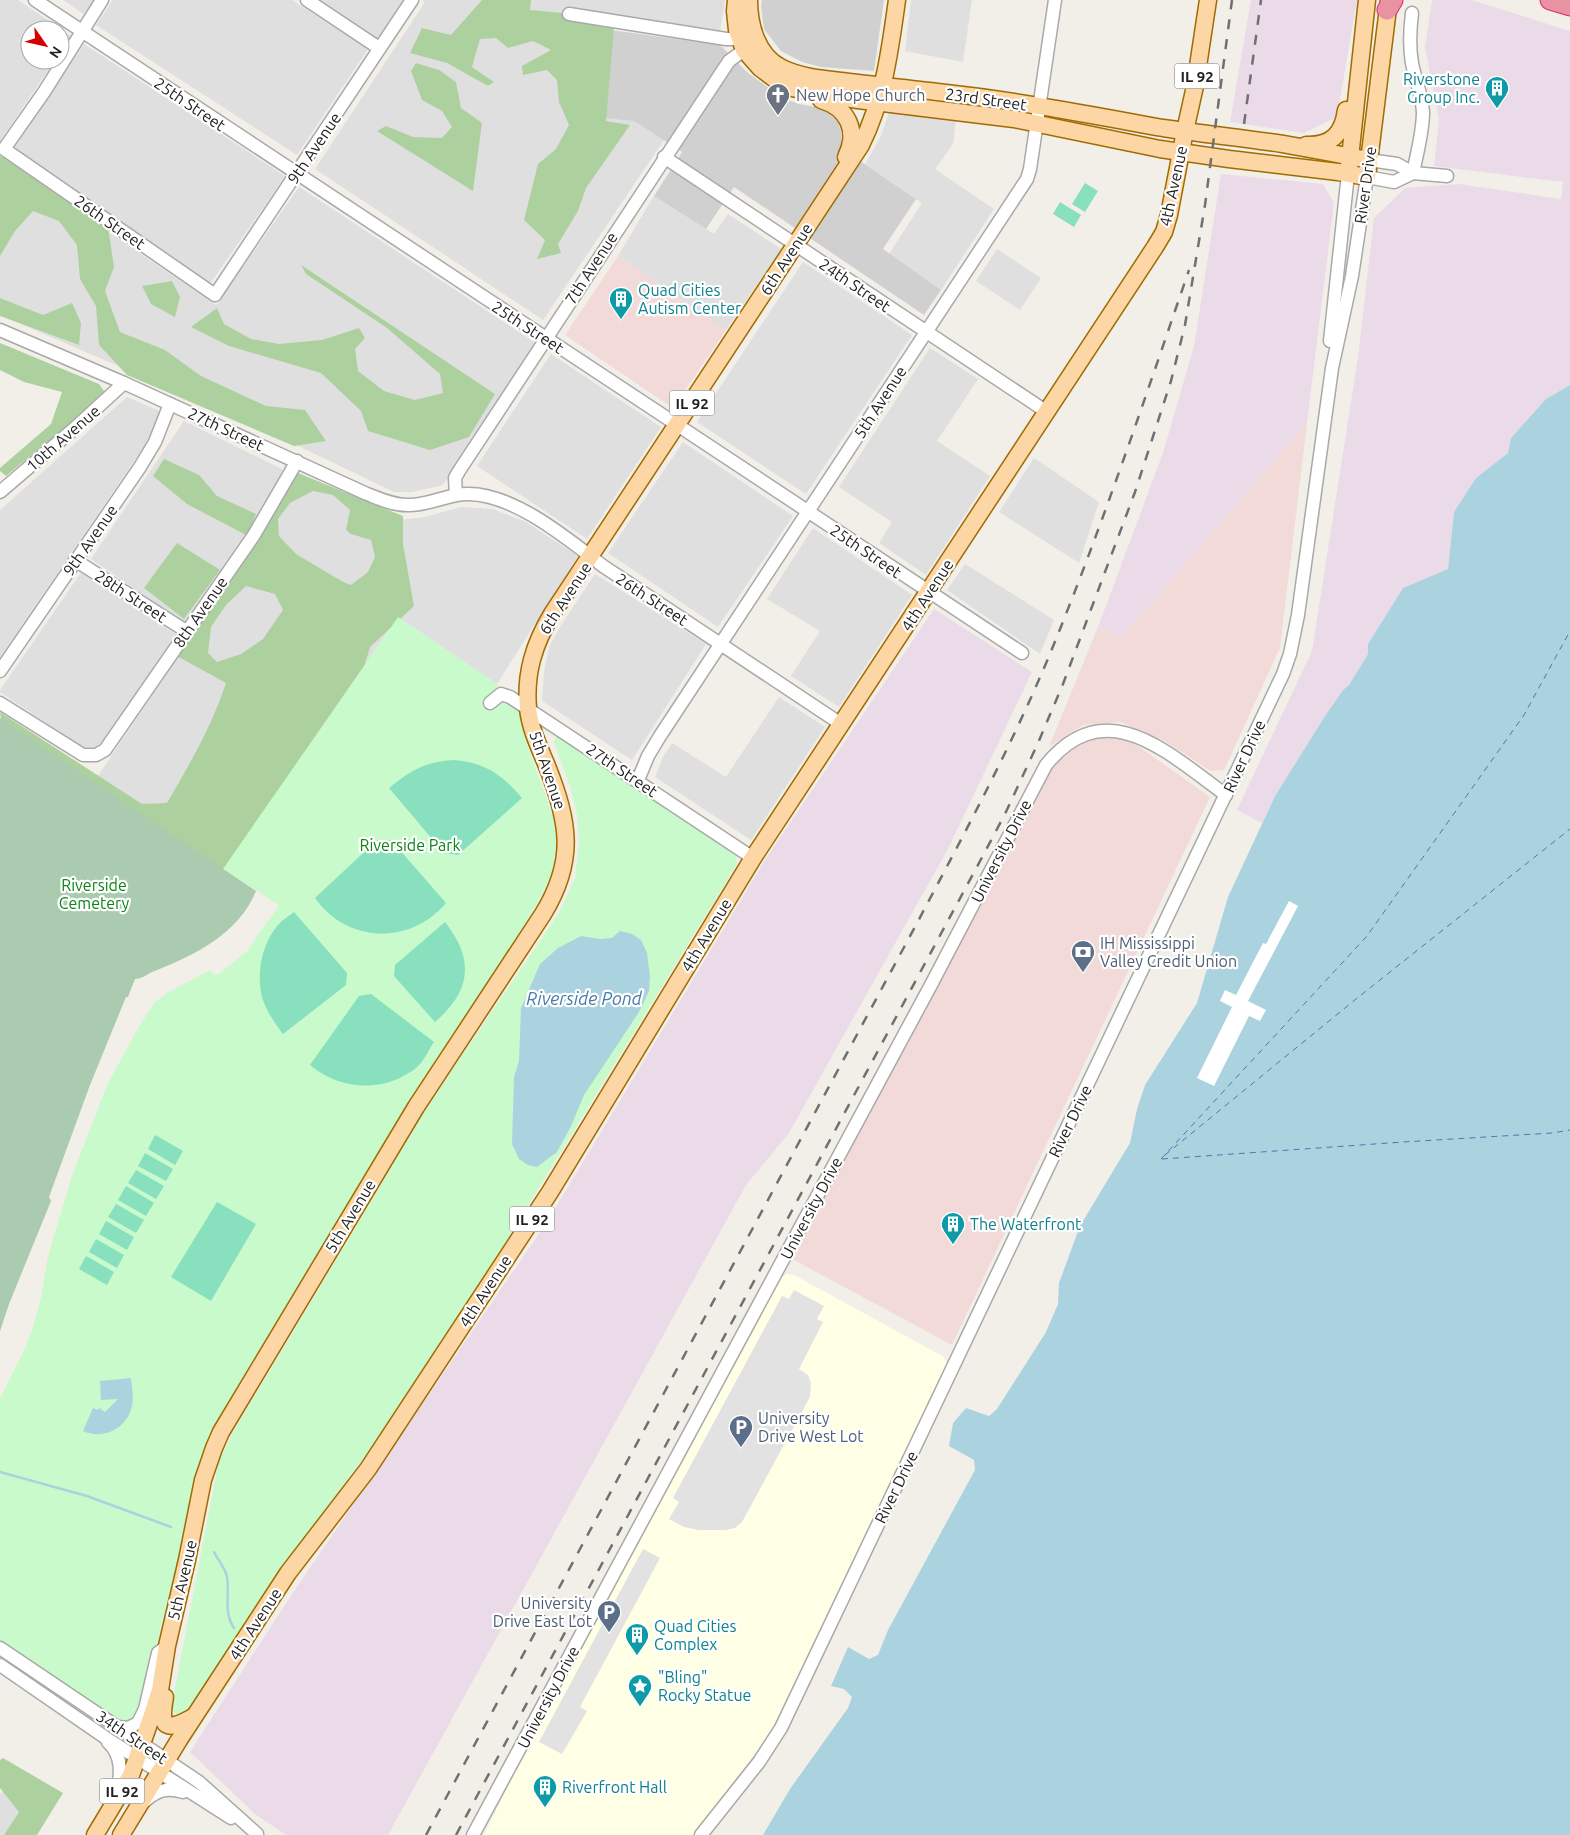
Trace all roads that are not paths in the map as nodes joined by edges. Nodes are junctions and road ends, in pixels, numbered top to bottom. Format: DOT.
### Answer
graph roads {
  1 [pos="35,0"];
  2 [pos="102,0"];
  3 [pos="306,0"];
  4 [pos="412,0"];
  5 [pos="736,0"];
  6 [pos="749,0"];
  7 [pos="897,0"];
  8 [pos="1055,0"];
  9 [pos="1208,0"];
  10 [pos="1366,0"];
  11 [pos="1550,0"];
  12 [pos="1390,3"];
  13 [pos="1570,6"];
  14 [pos="1412,13"];
  15 [pos="569,14"];
  16 [pos="1364,26"];
  17 [pos="82,31"];
  18 [pos="747,43"];
  19 [pos="379,48"];
  20 [pos="784,86"];
  21 [pos="880,94"];
  22 [pos="1040,106"];
  23 [pos="1037,124"];
  24 [pos="1185,131"];
  25 [pos="1284,144"];
  26 [pos="1181,152"];
  27 [pos="664,157"];
  28 [pos="1350,157"];
  29 [pos="1368,160"];
  30 [pos="1413,173"];
  31 [pos="296,174"];
  32 [pos="1348,174"];
  33 [pos="1447,176"];
  34 [pos="1366,177"];
  35 [pos="825,200"];
  36 [pos="795,245"];
  37 [pos="215,295"];
  38 [pos="0,330"];
  39 [pos="926,332"];
  40 [pos="546,338"];
  41 [pos="1332,368"];
  42 [pos="124,382"];
  43 [pos="170,404"];
  44 [pos="1047,412"];
  45 [pos="677,425"];
  46 [pos="297,461"];
  47 [pos="0,492"];
  48 [pos="456,496"];
  49 [pos="808,512"];
  50 [pos="591,557"];
  51 [pos="76,560"];
  52 [pos="928,592"];
  53 [pos="186,631"];
  54 [pos="721,644"];
  55 [pos="1022,653"];
  56 [pos="0,671"];
  57 [pos="490,702"];
  58 [pos="0,703"];
  59 [pos="528,710"];
  60 [pos="841,724"];
  61 [pos="638,780"];
  62 [pos="1226,794"];
  63 [pos="753,858"];
  64 [pos="167,1646"];
  65 [pos="0,1648"];
  66 [pos="0,1665"];
  67 [pos="196,1715"];
  68 [pos="118,1727"];
  69 [pos="96,1730"];
  70 [pos="140,1751"];
  71 [pos="163,1767"];
  72 [pos="192,1794"];
  73 [pos="114,1804"];
  74 [pos="138,1808"];
  75 [pos="105,1820"];
  76 [pos="88,1835"];
  77 [pos="95,1835"];
  78 [pos="120,1835"];
  79 [pos="258,1835"];
  80 [pos="473,1835"];
  81 [pos="701,1835"];
  1 -- 17 [label="street, 25th Street"];
  2 -- 17 [label="street"];
  3 -- 19 [label="street"];
  4 -- 19 [label="street, 9th Avenue"];
  5 -- 18 [label="main road"];
  6 -- 18 [label="main road"];
  7 -- 21 [label="main road, 6th Avenue / IL 92"];
  8 -- 22 [label="street, 5th Avenue"];
  9 -- 24 [label="main road, 4th Avenue / IL 92"];
  10 -- 16 [label="main road, River Drive"];
  11 -- 13 [label="highway"];
  12 -- 29 [label="main road, River Drive"];
  14 -- 30 [label="street"];
  15 -- 18 [label="street"];
  16 -- 25 [label="main road"];
  16 -- 28 [label="main road, River Drive"];
  17 -- 31 [label="street, 25th Street"];
  17 -- 37 [label="street, 26th Street"];
  18 -- 20 [label="main road, 23rd Street"];
  18 -- 21 [label="main road, 23rd Street"];
  18 -- 27 [label="street, 7th Avenue"];
  19 -- 31 [label="street, 9th Avenue"];
  20 -- 21 [label="main road, 23rd Street"];
  20 -- 35 [label="main road"];
  21 -- 22 [label="main road, 23rd Street"];
  21 -- 23 [label="main road, 23rd Street"];
  21 -- 35 [label="main road, 6th Avenue / IL 92"];
  22 -- 23 [label="street, 5th Avenue"];
  22 -- 24 [label="main road, 23rd Street"];
  23 -- 26 [label="main road, 23rd Street"];
  23 -- 39 [label="street, 5th Avenue"];
  24 -- 25 [label="main road, 23rd Street"];
  24 -- 26 [label="main road, 4th Avenue / IL 92"];
  25 -- 28 [label="main road, 23rd Street"];
  26 -- 32 [label="main road, 23rd Street"];
  26 -- 44 [label="main road, 4th Avenue / IL 92"];
  27 -- 36 [label="street, 24th Street"];
  27 -- 40 [label="street, 7th Avenue"];
  28 -- 29 [label="main road, 23rd Street"];
  28 -- 32 [label="main road, River Drive"];
  29 -- 30 [label="street, 23rd Street"];
  29 -- 34 [label="main road, River Drive"];
  30 -- 33 [label="street, 23rd Street"];
  30 -- 34 [label="street, 23rd Street"];
  31 -- 37 [label="street, 9th Avenue"];
  31 -- 40 [label="street, 25th Street"];
  32 -- 34 [label="main road, 23rd Street"];
  32 -- 41 [label="street, River Drive"];
  34 -- 41 [label="street, River Drive"];
  35 -- 36 [label="main road, 6th Avenue / IL 92"];
  36 -- 39 [label="street, 24th Street"];
  36 -- 45 [label="main road, 6th Avenue / IL 92"];
  38 -- 42 [label="street, 27th Street"];
  39 -- 44 [label="street, 24th Street"];
  39 -- 49 [label="street, 5th Avenue"];
  40 -- 45 [label="street, 25th Street"];
  40 -- 48 [label="street, 7th Avenue"];
  41 -- 62 [label="street, River Drive"];
  42 -- 43 [label="street, 27th Street"];
  42 -- 47 [label="street, 10th Avenue"];
  43 -- 46 [label="street, 27th Street"];
  43 -- 51 [label="street, 9th Avenue"];
  44 -- 52 [label="main road, 4th Avenue / IL 92"];
  45 -- 49 [label="street, 25th Street"];
  45 -- 50 [label="main road, 6th Avenue / IL 92"];
  46 -- 48 [label="street, 27th Street"];
  46 -- 53 [label="street, 8th Avenue"];
  48 -- 50 [label="street, 26th Street"];
  49 -- 52 [label="street, 25th Street"];
  49 -- 54 [label="street, 5th Avenue"];
  50 -- 54 [label="street, 26th Street"];
  50 -- 59 [label="main road, 6th Avenue / IL 92"];
  51 -- 53 [label="street, 28th Street"];
  51 -- 56 [label="street, 9th Avenue"];
  52 -- 55 [label="street, 25th Street"];
  52 -- 60 [label="main road, 4th Avenue / IL 92"];
  53 -- 58 [label="street, 8th Avenue"];
  54 -- 60 [label="street, 26th Street"];
  54 -- 61 [label="street, 5th Avenue"];
  57 -- 59 [label="street, 27th Street"];
  59 -- 61 [label="street, 27th Street"];
  59 -- 64 [label="main road, 5th Avenue / IL 92"];
  60 -- 63 [label="main road, 4th Avenue / IL 92"];
  61 -- 63 [label="street, 27th Street"];
  62 -- 80 [label="street, University Drive"];
  62 -- 81 [label="street, River Drive"];
  63 -- 67 [label="main road, 4th Avenue / IL 92"];
  64 -- 67 [label="main road"];
  64 -- 68 [label="street"];
  64 -- 70 [label="main road, 5th Avenue / IL 92"];
  65 -- 68 [label="street, 34th Street"];
  66 -- 69 [label="street, 34th Street"];
  67 -- 71 [label="main road, 4th Avenue / IL 92"];
  68 -- 70 [label="street, 34th Street"];
  69 -- 70 [label="street, 34th Street"];
  69 -- 73 [label="street"];
  70 -- 71 [label="street, 34th Street"];
  70 -- 73 [label="main road, IL 92"];
  71 -- 72 [label="street, 34th Street"];
  71 -- 74 [label="main road, 4th Avenue / IL 92"];
  71 -- 79 [label="street, 34th Street"];
  72 -- 74 [label="street"];
  72 -- 79 [label="street, 34th Street"];
  73 -- 75 [label="main road, IL 92"];
  74 -- 78 [label="main road, 4th Avenue / IL 92"];
  75 -- 76 [label="street"];
  75 -- 77 [label="main road, IL 92"];
}
